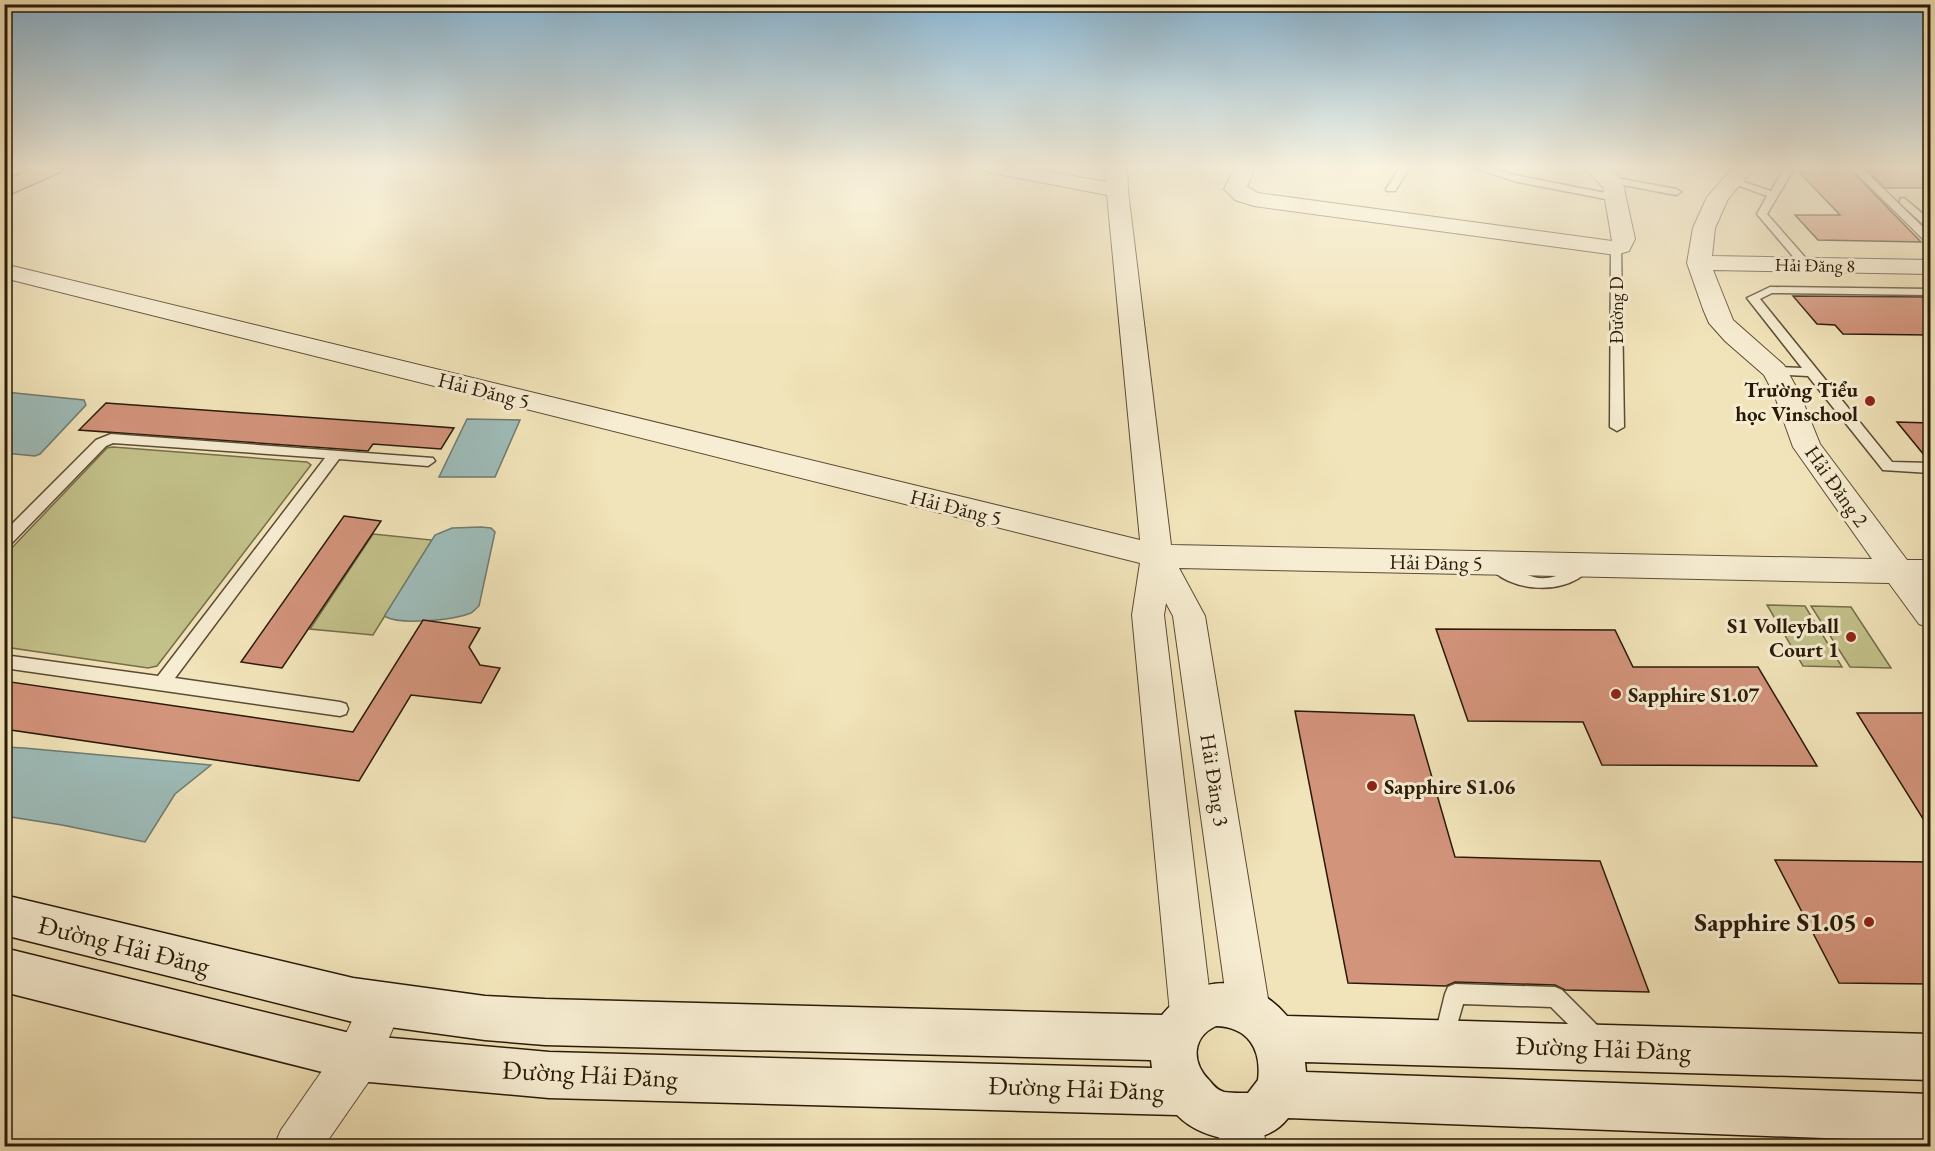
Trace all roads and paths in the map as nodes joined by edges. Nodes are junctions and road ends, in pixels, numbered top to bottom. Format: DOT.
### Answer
graph roads {
  1 [pos="1121,221"];
  2 [pos="1414,221"];
  3 [pos="1618,221"];
  4 [pos="1706,221"];
  5 [pos="1768,221"];
  6 [pos="1910,221"];
  7 [pos="1930,240"];
  8 [pos="1616,248"];
  9 [pos="1700,263"];
  10 [pos="1806,265"];
  11 [pos="1930,267"];
  12 [pos="4,271"];
  13 [pos="1930,292"];
  14 [pos="1775,371"];
  15 [pos="1812,372"];
  16 [pos="1617,427"];
  17 [pos="335,454"];
  18 [pos="428,461"];
  19 [pos="1930,468"];
  20 [pos="6,538"];
  21 [pos="1157,556"];
  22 [pos="1898,571"];
  23 [pos="1930,572"];
  24 [pos="1930,615"];
  25 [pos="4,661"];
  26 [pos="162,684"];
  27 [pos="340,710"];
  28 [pos="4,915"];
  29 [pos="4,970"];
  30 [pos="382,1004"];
  31 [pos="1262,1025"];
  32 [pos="1183,1026"];
  33 [pos="1928,1049"];
  34 [pos="358,1058"];
  35 [pos="1187,1092"];
  36 [pos="1278,1094"];
  37 [pos="1930,1118"];
  38 [pos="1241,1132"];
  39 [pos="297,1146"];
  1 -- 21 [label="street, Hải Đăng 3"];
  2 -- 8 [label="street"];
  3 -- 8 [label="street, Đường D"];
  4 -- 9 [label="street"];
  5 -- 10 [label="lane"];
  6 -- 7 [label="lane"];
  8 -- 16 [label="lane, Đường D"];
  9 -- 10 [label="street, Hải Đăng 8"];
  9 -- 14 [label="street, Hải Đăng 2"];
  10 -- 11 [label="street, Hải Đăng 8"];
  12 -- 21 [label="street, Hải Đăng 5"];
  13 -- 15 [label="lane"];
  14 -- 15 [label="lane"];
  14 -- 22 [label="street, Hải Đăng 2"];
  15 -- 19 [label="lane"];
  17 -- 18 [label="lane"];
  17 -- 20 [label="lane"];
  17 -- 26 [label="lane"];
  21 -- 22 [label="street, Hải Đăng 5"];
  21 -- 31 [label="street, Hải Đăng 3"];
  21 -- 32 [label="street, Hải Đăng 3"];
  22 -- 23 [label="street, Hải Đăng 5"];
  22 -- 24 [label="street, Hải Đăng 2"];
  25 -- 26 [label="lane"];
  26 -- 27 [label="lane"];
  28 -- 30 [label="street, Đường Hải Đăng"];
  29 -- 34 [label="street, Đường Hải Đăng"];
  30 -- 32 [label="street, Đường Hải Đăng"];
  30 -- 34 [label="street"];
  31 -- 32 [label="street"];
  31 -- 33 [label="street, Đường Hải Đăng"];
  31 -- 36 [label="street"];
  32 -- 35 [label="street"];
  34 -- 35 [label="street, Đường Hải Đăng"];
  34 -- 39 [label="street"];
  35 -- 38 [label="street"];
  36 -- 37 [label="street"];
  36 -- 38 [label="street"];
}
